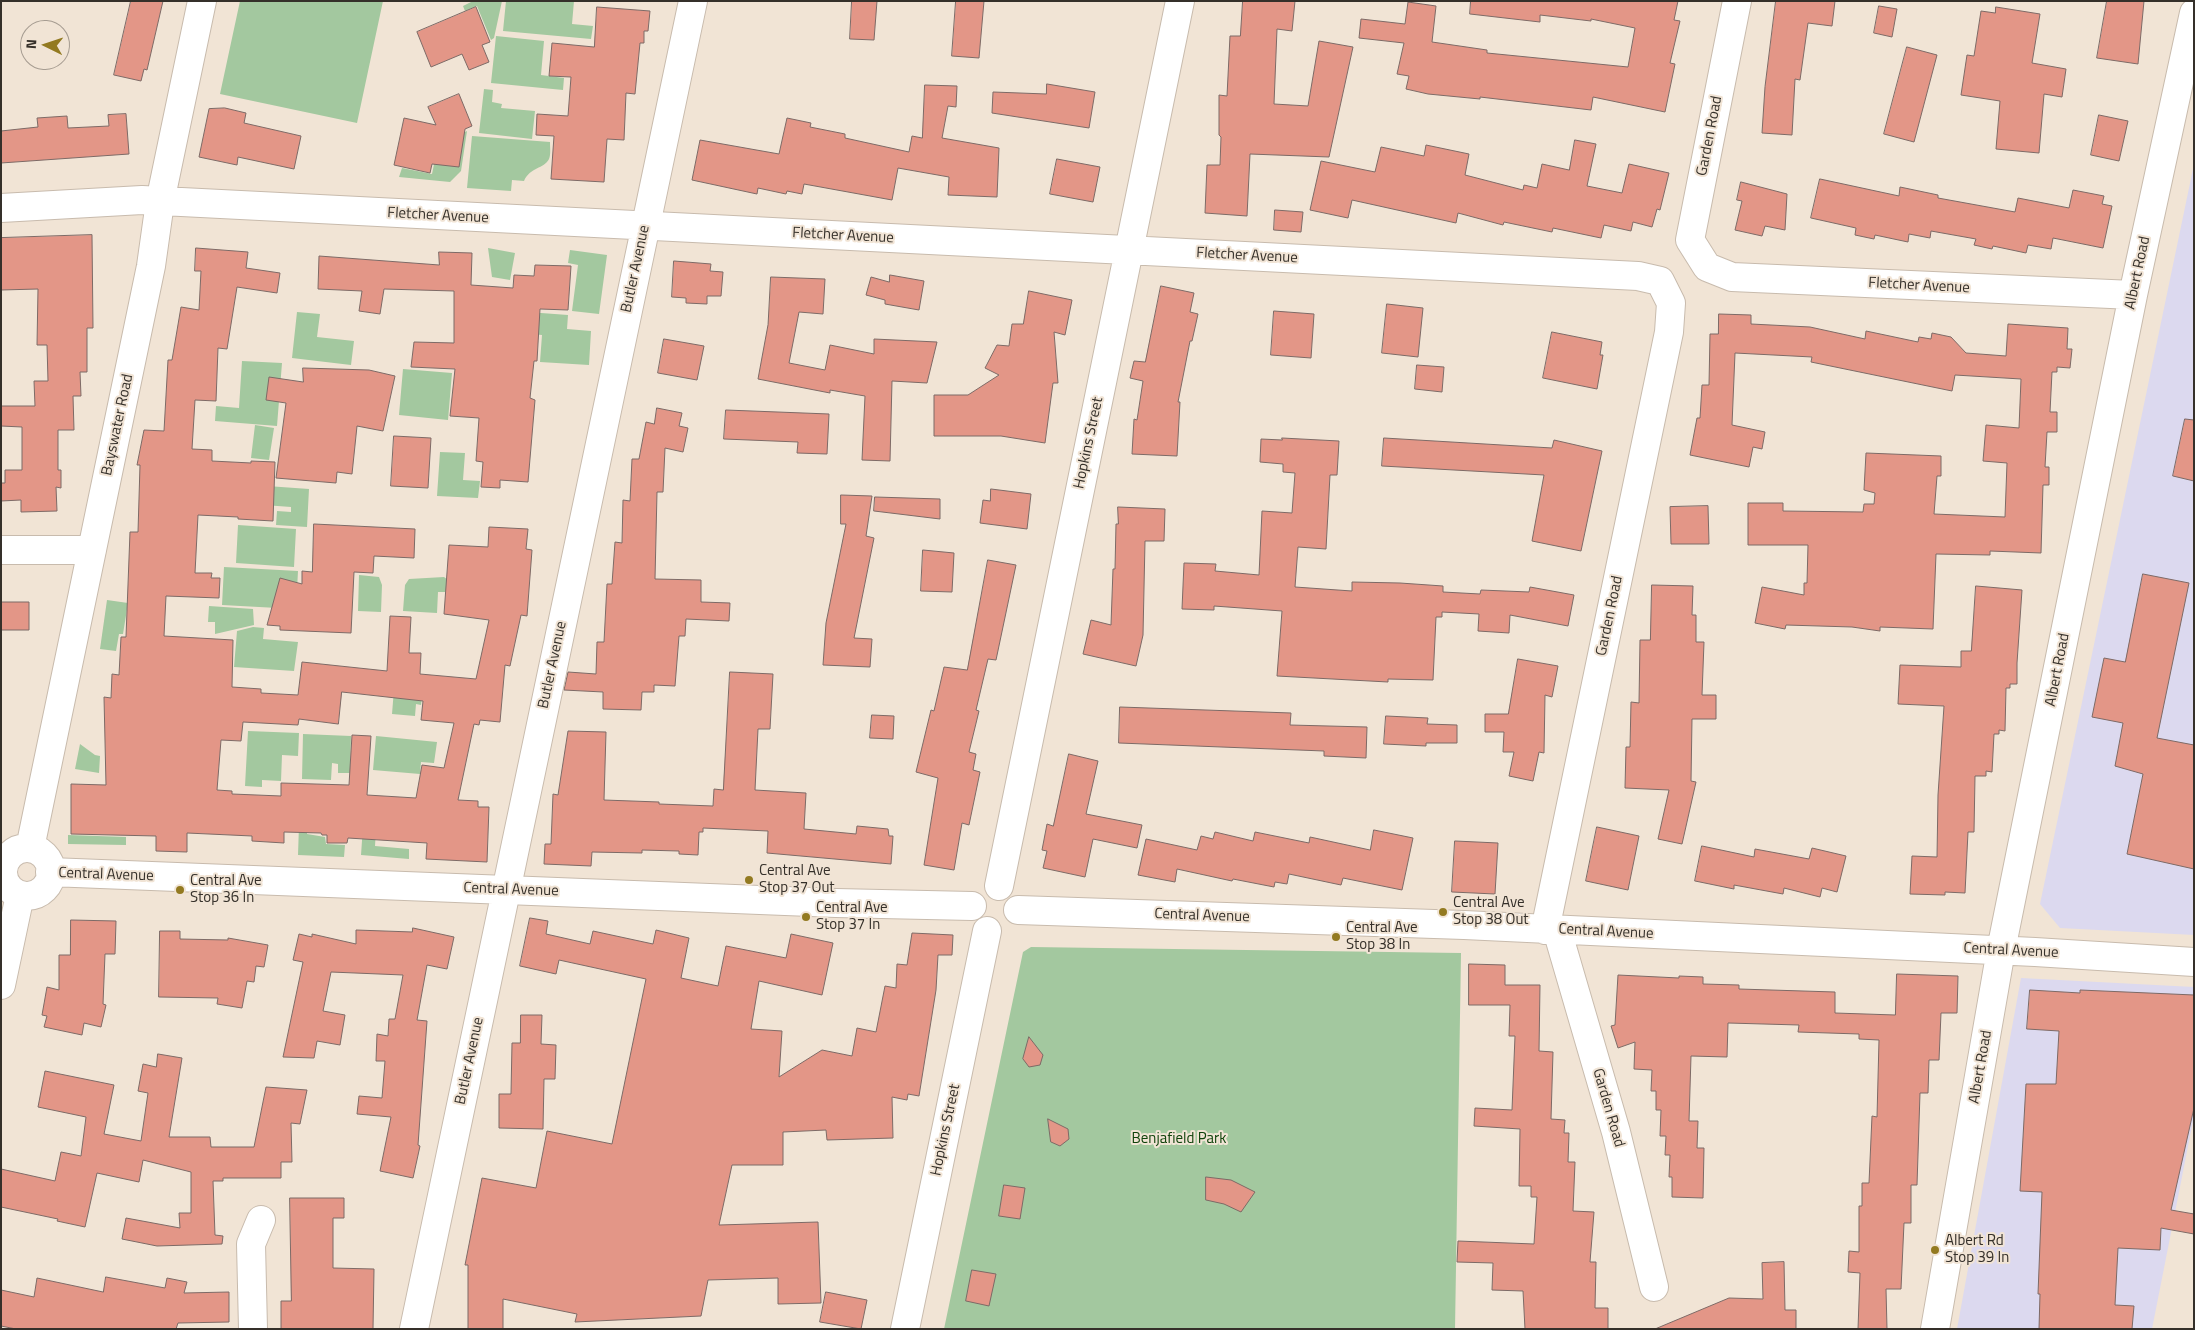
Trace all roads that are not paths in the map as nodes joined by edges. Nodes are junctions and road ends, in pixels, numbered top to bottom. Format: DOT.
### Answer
graph roads {
  1 [pos="202,1"];
  2 [pos="692,1"];
  3 [pos="1180,1"];
  4 [pos="1737,1"];
  5 [pos="2194,13"];
  6 [pos="160,202"];
  7 [pos="1,208"];
  8 [pos="645,226"];
  9 [pos="1128,251"];
  10 [pos="1707,267"];
  11 [pos="2133,295"];
  12 [pos="1671,303"];
  13 [pos="1,550"];
  14 [pos="92,550"];
  15 [pos="30,848"];
  16 [pos="2,870"];
  17 [pos="50,872"];
  18 [pos="999,886"];
  19 [pos="507,889"];
  20 [pos="20,895"];
  21 [pos="972,906"];
  22 [pos="1018,910"];
  23 [pos="1551,930"];
  24 [pos="986,931"];
  25 [pos="2001,950"];
  26 [pos="2194,962"];
  27 [pos="1,985"];
  28 [pos="261,1220"];
  29 [pos="1654,1287"];
  30 [pos="253,1329"];
  31 [pos="414,1329"];
  32 [pos="905,1329"];
  33 [pos="1935,1329"];
  1 -- 6 [label="street, Bayswater Road"];
  2 -- 8 [label="street, Butler Avenue"];
  3 -- 9 [label="street, Hopkins Street"];
  4 -- 10 [label="street, Garden Road"];
  5 -- 11 [label="street, Albert Road"];
  6 -- 7 [label="street, Fletcher Avenue"];
  6 -- 8 [label="street, Fletcher Avenue"];
  6 -- 14 [label="street, Bayswater Road"];
  8 -- 9 [label="street, Fletcher Avenue"];
  8 -- 19 [label="street, Butler Avenue"];
  9 -- 12 [label="street, Fletcher Avenue"];
  9 -- 18 [label="street, Hopkins Street"];
  10 -- 11 [label="street, Fletcher Avenue"];
  11 -- 25 [label="street, Albert Road"];
  12 -- 23 [label="street, Garden Road"];
  13 -- 14 [label="street"];
  14 -- 15 [label="street, Bayswater Road"];
  15 -- 16 [label="street"];
  15 -- 17 [label="street"];
  16 -- 20 [label="street"];
  17 -- 19 [label="street, Central Avenue"];
  17 -- 20 [label="street"];
  18 -- 21 [label="street"];
  18 -- 22 [label="street"];
  19 -- 21 [label="street, Central Avenue"];
  19 -- 31 [label="street, Butler Avenue"];
  20 -- 27 [label="street"];
  21 -- 24 [label="street"];
  22 -- 23 [label="street, Central Avenue"];
  22 -- 24 [label="street"];
  23 -- 25 [label="street, Central Avenue"];
  23 -- 29 [label="street, Garden Road"];
  24 -- 32 [label="street, Hopkins Street"];
  25 -- 26 [label="street, Central Avenue"];
  25 -- 33 [label="street, Albert Road"];
  28 -- 30 [label="street"];
}
